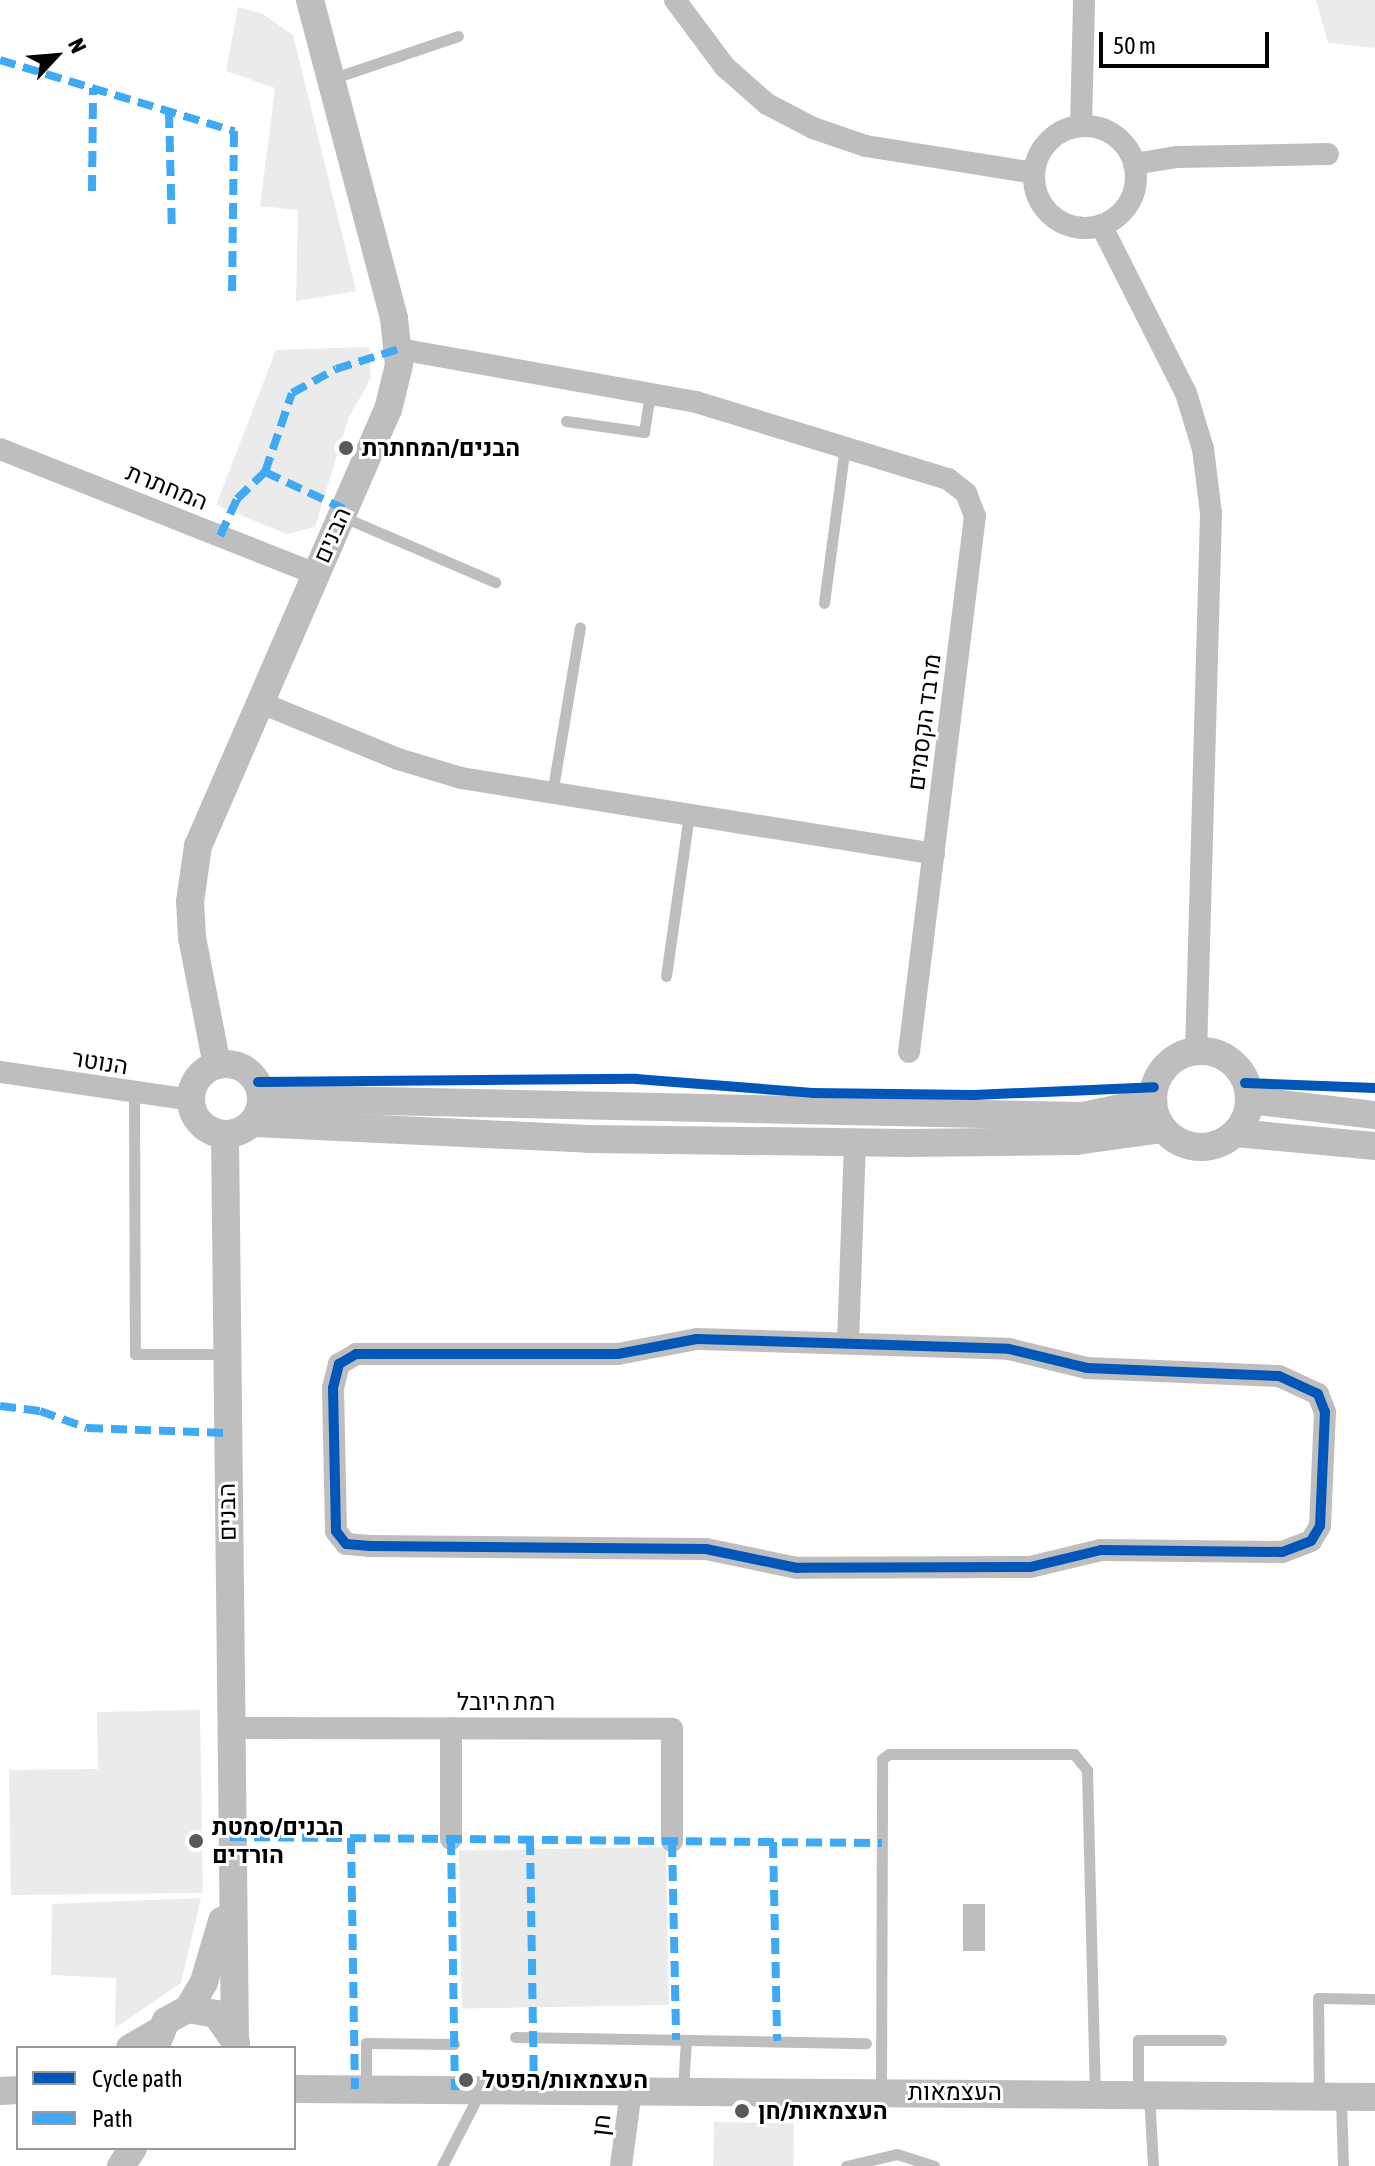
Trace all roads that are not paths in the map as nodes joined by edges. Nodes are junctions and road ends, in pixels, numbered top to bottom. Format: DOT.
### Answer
graph roads {
  1 [pos="310,0"];
  2 [pos="675,0"];
  3 [pos="1084,0"];
  4 [pos="458,36"];
  5 [pos="331,80"];
  6 [pos="1081,126"];
  7 [pos="1328,154"];
  8 [pos="1134,164"];
  9 [pos="1034,173"];
  10 [pos="1101,225"];
  11 [pos="399,349"];
  12 [pos="650,393"];
  13 [pos="566,421"];
  14 [pos="845,445"];
  15 [pos="0,449"];
  16 [pos="341,516"];
  17 [pos="315,574"];
  18 [pos="495,582"];
  19 [pos="824,603"];
  20 [pos="580,627"];
  21 [pos="259,702"];
  22 [pos="552,794"];
  23 [pos="689,815"];
  24 [pos="934,854"];
  25 [pos="666,976"];
  26 [pos="909,1052"];
  27 [pos="1196,1052"];
  28 [pos="217,1065"];
  29 [pos="0,1072"];
  30 [pos="262,1093"];
  31 [pos="134,1094"];
  32 [pos="191,1100"];
  33 [pos="1249,1100"];
  34 [pos="1153,1101"];
  35 [pos="1375,1115"];
  36 [pos="252,1123"];
  37 [pos="1163,1129"];
  38 [pos="1235,1133"];
  39 [pos="225,1134"];
  40 [pos="855,1142"];
  41 [pos="1375,1146"];
  42 [pos="848,1343"];
  43 [pos="225,1354"];
  44 [pos="229,1728"];
  45 [pos="451,1728"];
  46 [pos="451,1839"];
  47 [pos="672,1841"];
  48 [pos="231,1889"];
  49 [pos="1375,1999"];
  50 [pos="188,2009"];
  51 [pos="515,2037"];
  52 [pos="157,2040"];
  53 [pos="686,2040"];
  54 [pos="1221,2040"];
  55 [pos="235,2043"];
  56 [pos="866,2043"];
  57 [pos="454,2044"];
  58 [pos="137,2046"];
  59 [pos="296,2089"];
  60 [pos="366,2089"];
  61 [pos="481,2090"];
  62 [pos="683,2090"];
  63 [pos="631,2091"];
  64 [pos="881,2092"];
  65 [pos="1095,2093"];
  66 [pos="1144,2094"];
  67 [pos="1330,2095"];
  68 [pos="1375,2097"];
  69 [pos="442,2166"];
  70 [pos="621,2166"];
  71 [pos="846,2166"];
  72 [pos="934,2166"];
  73 [pos="1153,2166"];
  74 [pos="1343,2166"];
  1 -- 5 [label="street, הבנים"];
  2 -- 9 [label="street"];
  3 -- 6 [label="street"];
  4 -- 5 [label="lane"];
  5 -- 11 [label="street, הבנים"];
  6 -- 8 [label="street"];
  6 -- 9 [label="street"];
  7 -- 8 [label="street"];
  8 -- 10 [label="street"];
  9 -- 10 [label="street"];
  10 -- 27 [label="street"];
  11 -- 12 [label="street, מרבד הקסמים"];
  11 -- 16 [label="street, הבנים"];
  12 -- 13 [label="lane"];
  12 -- 14 [label="street, מרבד הקסמים"];
  14 -- 19 [label="lane"];
  14 -- 24 [label="street, מרבד הקסמים"];
  15 -- 17 [label="street, המחתרת"];
  16 -- 17 [label="street, הבנים"];
  16 -- 18 [label="lane"];
  17 -- 21 [label="street, הבנים"];
  20 -- 22 [label="lane"];
  21 -- 22 [label="street"];
  21 -- 28 [label="street, הבנים"];
  22 -- 23 [label="street"];
  23 -- 24 [label="street"];
  23 -- 25 [label="lane"];
  24 -- 26 [label="street, מרבד הקסמים"];
  27 -- 33 [label="street"];
  27 -- 34 [label="street"];
  28 -- 30 [label="street"];
  28 -- 32 [label="street"];
  29 -- 31 [label="street, הנוטר"];
  30 -- 34 [label="street"];
  30 -- 36 [label="street"];
  31 -- 32 [label="street, הנוטר"];
  31 -- 43 [label="lane"];
  32 -- 39 [label="street"];
  33 -- 35 [label="street"];
  33 -- 38 [label="street"];
  34 -- 37 [label="street"];
  36 -- 39 [label="street"];
  36 -- 40 [label="street"];
  37 -- 38 [label="street"];
  37 -- 40 [label="street"];
  38 -- 41 [label="street"];
  39 -- 43 [label="street, הבנים"];
  40 -- 42 [label="street"];
  42 -- 42 [label="street"];
  43 -- 44 [label="street, הבנים"];
  44 -- 45 [label="street, רמת היובל"];
  44 -- 48 [label="street, הבנים"];
  45 -- 46 [label="street"];
  45 -- 47 [label="street, רמת היובל"];
  48 -- 50 [label="street, הבנים"];
  48 -- 55 [label="street, הבנים"];
  49 -- 67 [label="lane"];
  50 -- 52 [label="street"];
  50 -- 55 [label="street"];
  51 -- 53 [label="lane"];
  52 -- 58 [label="street"];
  53 -- 56 [label="lane"];
  53 -- 62 [label="lane"];
  54 -- 66 [label="lane"];
  57 -- 60 [label="lane"];
  59 -- 60 [label="street, העצמאות"];
  60 -- 61 [label="street, העצמאות"];
  61 -- 63 [label="street, העצמאות"];
  61 -- 69 [label="lane"];
  62 -- 63 [label="street, העצמאות"];
  62 -- 64 [label="street, העצמאות"];
  63 -- 70 [label="street, חן"];
  64 -- 65 [label="street, העצמאות"];
  64 -- 65 [label="lane"];
  65 -- 66 [label="street, העצמאות"];
  66 -- 67 [label="street, העצמאות"];
  66 -- 73 [label="lane"];
  67 -- 68 [label="street, העצמאות"];
  67 -- 74 [label="lane"];
  71 -- 72 [label="lane"];
}
